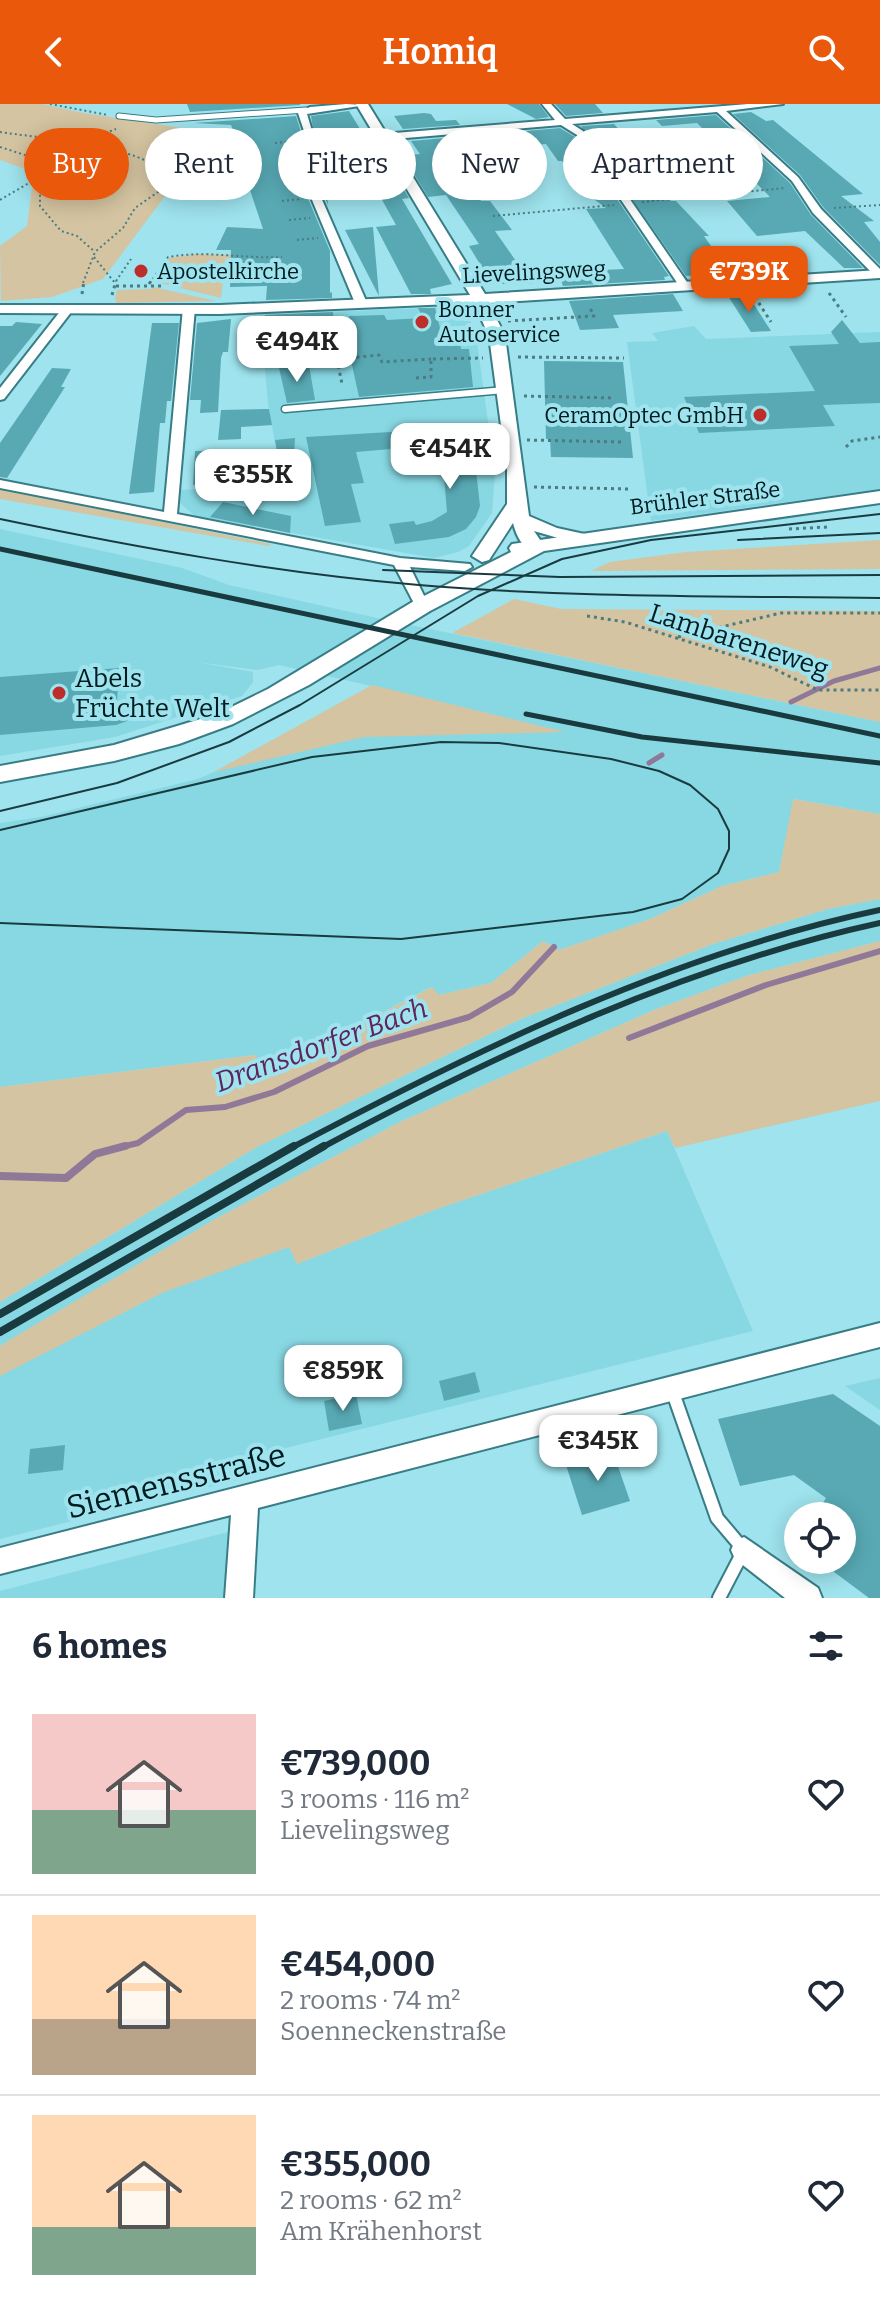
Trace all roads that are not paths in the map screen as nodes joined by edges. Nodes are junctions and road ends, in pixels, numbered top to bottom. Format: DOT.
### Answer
graph roads {
  1 [pos="362,104"];
  2 [pos="546,104"];
  3 [pos="779,104"];
  4 [pos="713,108"];
  5 [pos="306,110"];
  6 [pos="119,116"];
  7 [pos="560,120"];
  8 [pos="377,128"];
  9 [pos="416,134"];
  10 [pos="416,193"];
  11 [pos="877,272"];
  12 [pos="682,281"];
  13 [pos="556,293"];
  14 [pos="479,297"];
  15 [pos="361,303"];
  16 [pos="189,308"];
  17 [pos="0,309"];
  18 [pos="66,311"];
  19 [pos="499,329"];
  20 [pos="505,393"];
  21 [pos="0,396"];
  22 [pos="285,409"];
  23 [pos="0,484"];
  24 [pos="880,497"];
  25 [pos="517,503"];
  26 [pos="170,517"];
  27 [pos="582,539"];
  28 [pos="536,547"];
  29 [pos="400,562"];
  30 [pos="474,562"];
  31 [pos="422,606"];
  32 [pos="0,774"];
  33 [pos="880,1335"];
  34 [pos="672,1390"];
  35 [pos="245,1498"];
  36 [pos="744,1550"];
  37 [pos="0,1561"];
  38 [pos="239,1598"];
  39 [pos="719,1598"];
  40 [pos="808,1598"];
  1 -- 5 [label="street"];
  1 -- 8 [label="street"];
  2 -- 7 [label="street"];
  3 -- 4 [label="street"];
  4 -- 7 [label="street"];
  4 -- 11 [label="street"];
  5 -- 6 [label="lane"];
  5 -- 15 [label="street"];
  7 -- 9 [label="street"];
  7 -- 12 [label="street"];
  10 -- 14 [label="street"];
  11 -- 12 [label="street, Lievelingsweg"];
  12 -- 13 [label="street, Lievelingsweg"];
  13 -- 14 [label="street, Lievelingsweg"];
  13 -- 19 [label="street"];
  14 -- 15 [label="street, Lievelingsweg"];
  14 -- 19 [label="street"];
  15 -- 16 [label="street, Lievelingsweg"];
  16 -- 18 [label="street, Lievelingsweg"];
  16 -- 26 [label="street"];
  17 -- 18 [label="street, Lievelingsweg"];
  18 -- 21 [label="street"];
  19 -- 20 [label="street"];
  20 -- 22 [label="lane"];
  20 -- 25 [label="street"];
  23 -- 26 [label="street"];
  24 -- 27 [label="main road, Brühler Straße"];
  25 -- 27 [label="street"];
  25 -- 28 [label="street"];
  25 -- 30 [label="street"];
  26 -- 29 [label="street"];
  27 -- 28 [label="main road, Brühler Straße"];
  28 -- 30 [label="main road"];
  28 -- 31 [label="main road"];
  29 -- 30 [label="street"];
  29 -- 31 [label="street"];
  30 -- 31 [label="main road"];
  31 -- 32 [label="main road"];
  33 -- 34 [label="street, Siemensstraße"];
  34 -- 35 [label="street, Siemensstraße"];
  34 -- 36 [label="lane"];
  35 -- 37 [label="street, Siemensstraße"];
  35 -- 38 [label="street"];
  36 -- 39 [label="lane"];
  36 -- 40 [label="street"];
}
